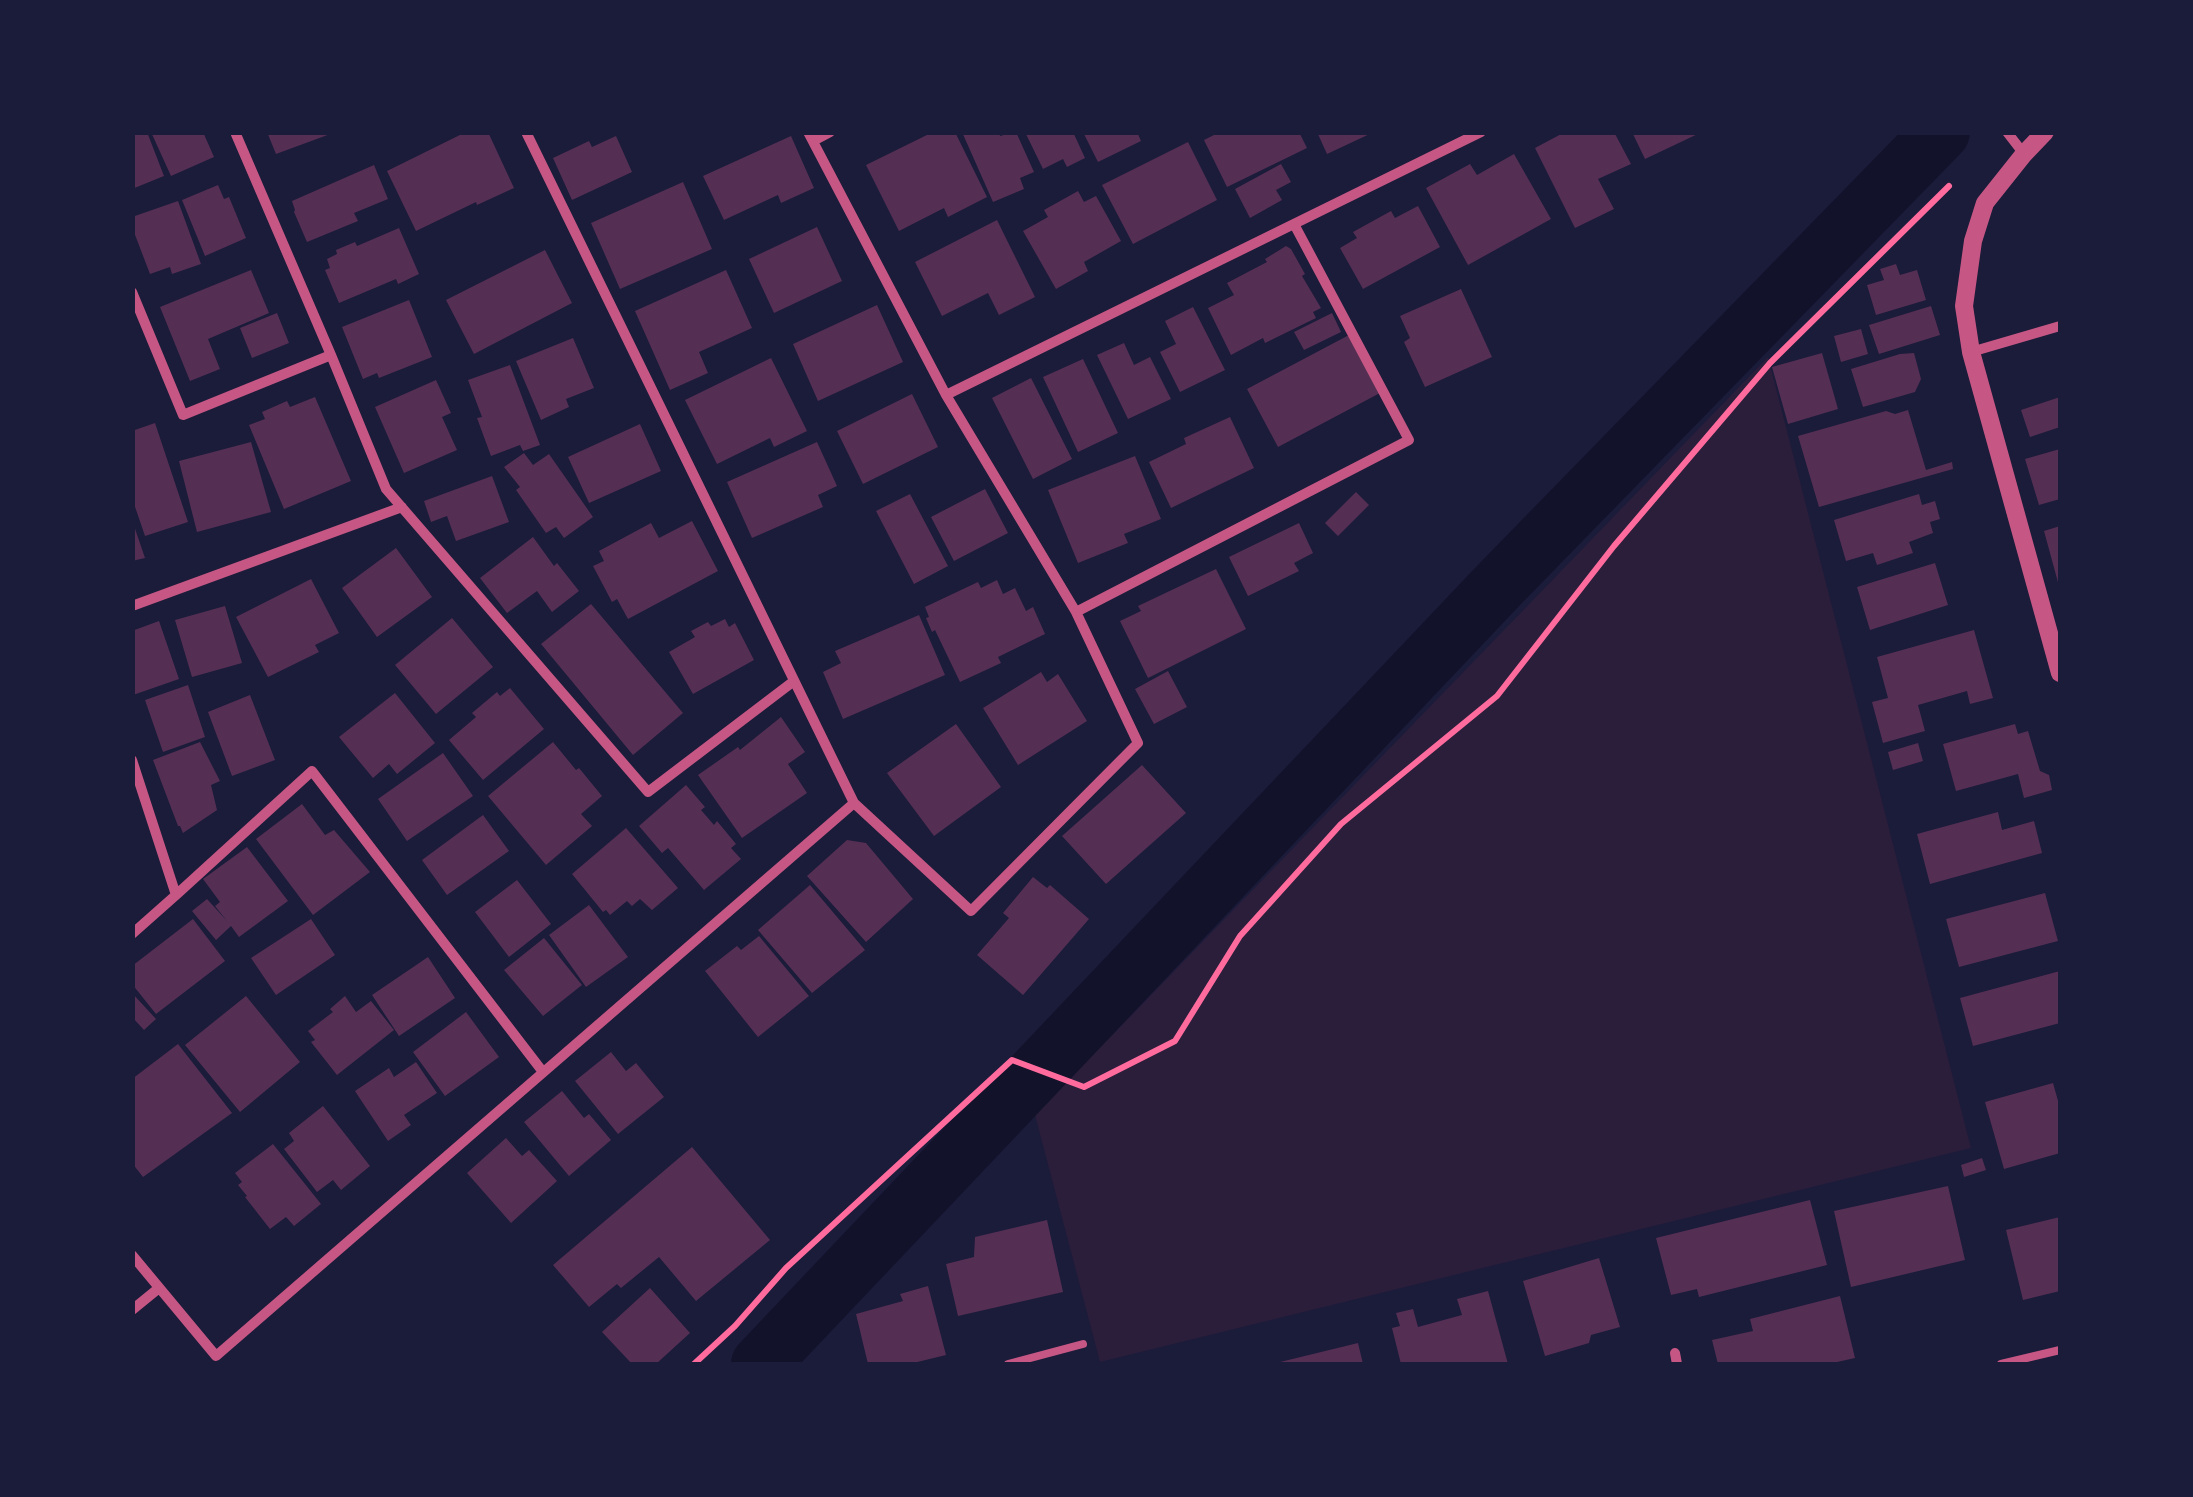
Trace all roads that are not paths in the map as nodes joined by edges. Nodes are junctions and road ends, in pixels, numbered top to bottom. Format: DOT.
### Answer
graph roads {
  1 [pos="235,132"];
  2 [pos="526,132"];
  3 [pos="830,132"];
  4 [pos="1481,132"];
  5 [pos="2007,132"];
  6 [pos="2045,132"];
  7 [pos="810,137"];
  8 [pos="2024,154"];
  9 [pos="1294,224"];
  10 [pos="132,292"];
  11 [pos="2060,326"];
  12 [pos="1971,352"];
  13 [pos="331,355"];
  14 [pos="946,395"];
  15 [pos="402,508"];
  16 [pos="132,606"];
  17 [pos="1076,612"];
  18 [pos="2060,673"];
  19 [pos="794,680"];
  20 [pos="132,760"];
  21 [pos="854,803"];
  22 [pos="176,895"];
  23 [pos="132,934"];
  24 [pos="544,1072"];
  25 [pos="132,1256"];
  26 [pos="159,1288"];
  27 [pos="132,1310"];
  28 [pos="1083,1344"];
  29 [pos="2060,1350"];
  30 [pos="1008,1364"];
  31 [pos="2001,1364"];
  1 -- 13 [label="street"];
  2 -- 19 [label="street"];
  3 -- 7 [label="street"];
  4 -- 9 [label="street"];
  5 -- 8 [label="street"];
  6 -- 8 [label="street"];
  7 -- 14 [label="street"];
  8 -- 12 [label="street"];
  9 -- 14 [label="street"];
  9 -- 17 [label="street"];
  10 -- 13 [label="street"];
  11 -- 12 [label="street"];
  12 -- 18 [label="street"];
  13 -- 15 [label="street"];
  14 -- 17 [label="street"];
  15 -- 16 [label="street"];
  15 -- 19 [label="street"];
  17 -- 21 [label="street"];
  19 -- 21 [label="street"];
  20 -- 22 [label="street"];
  21 -- 24 [label="street"];
  22 -- 23 [label="street"];
  22 -- 24 [label="street"];
  24 -- 26 [label="street"];
  25 -- 26 [label="street"];
  26 -- 27 [label="street"];
  28 -- 30 [label="lane"];
  29 -- 31 [label="lane"];
}
